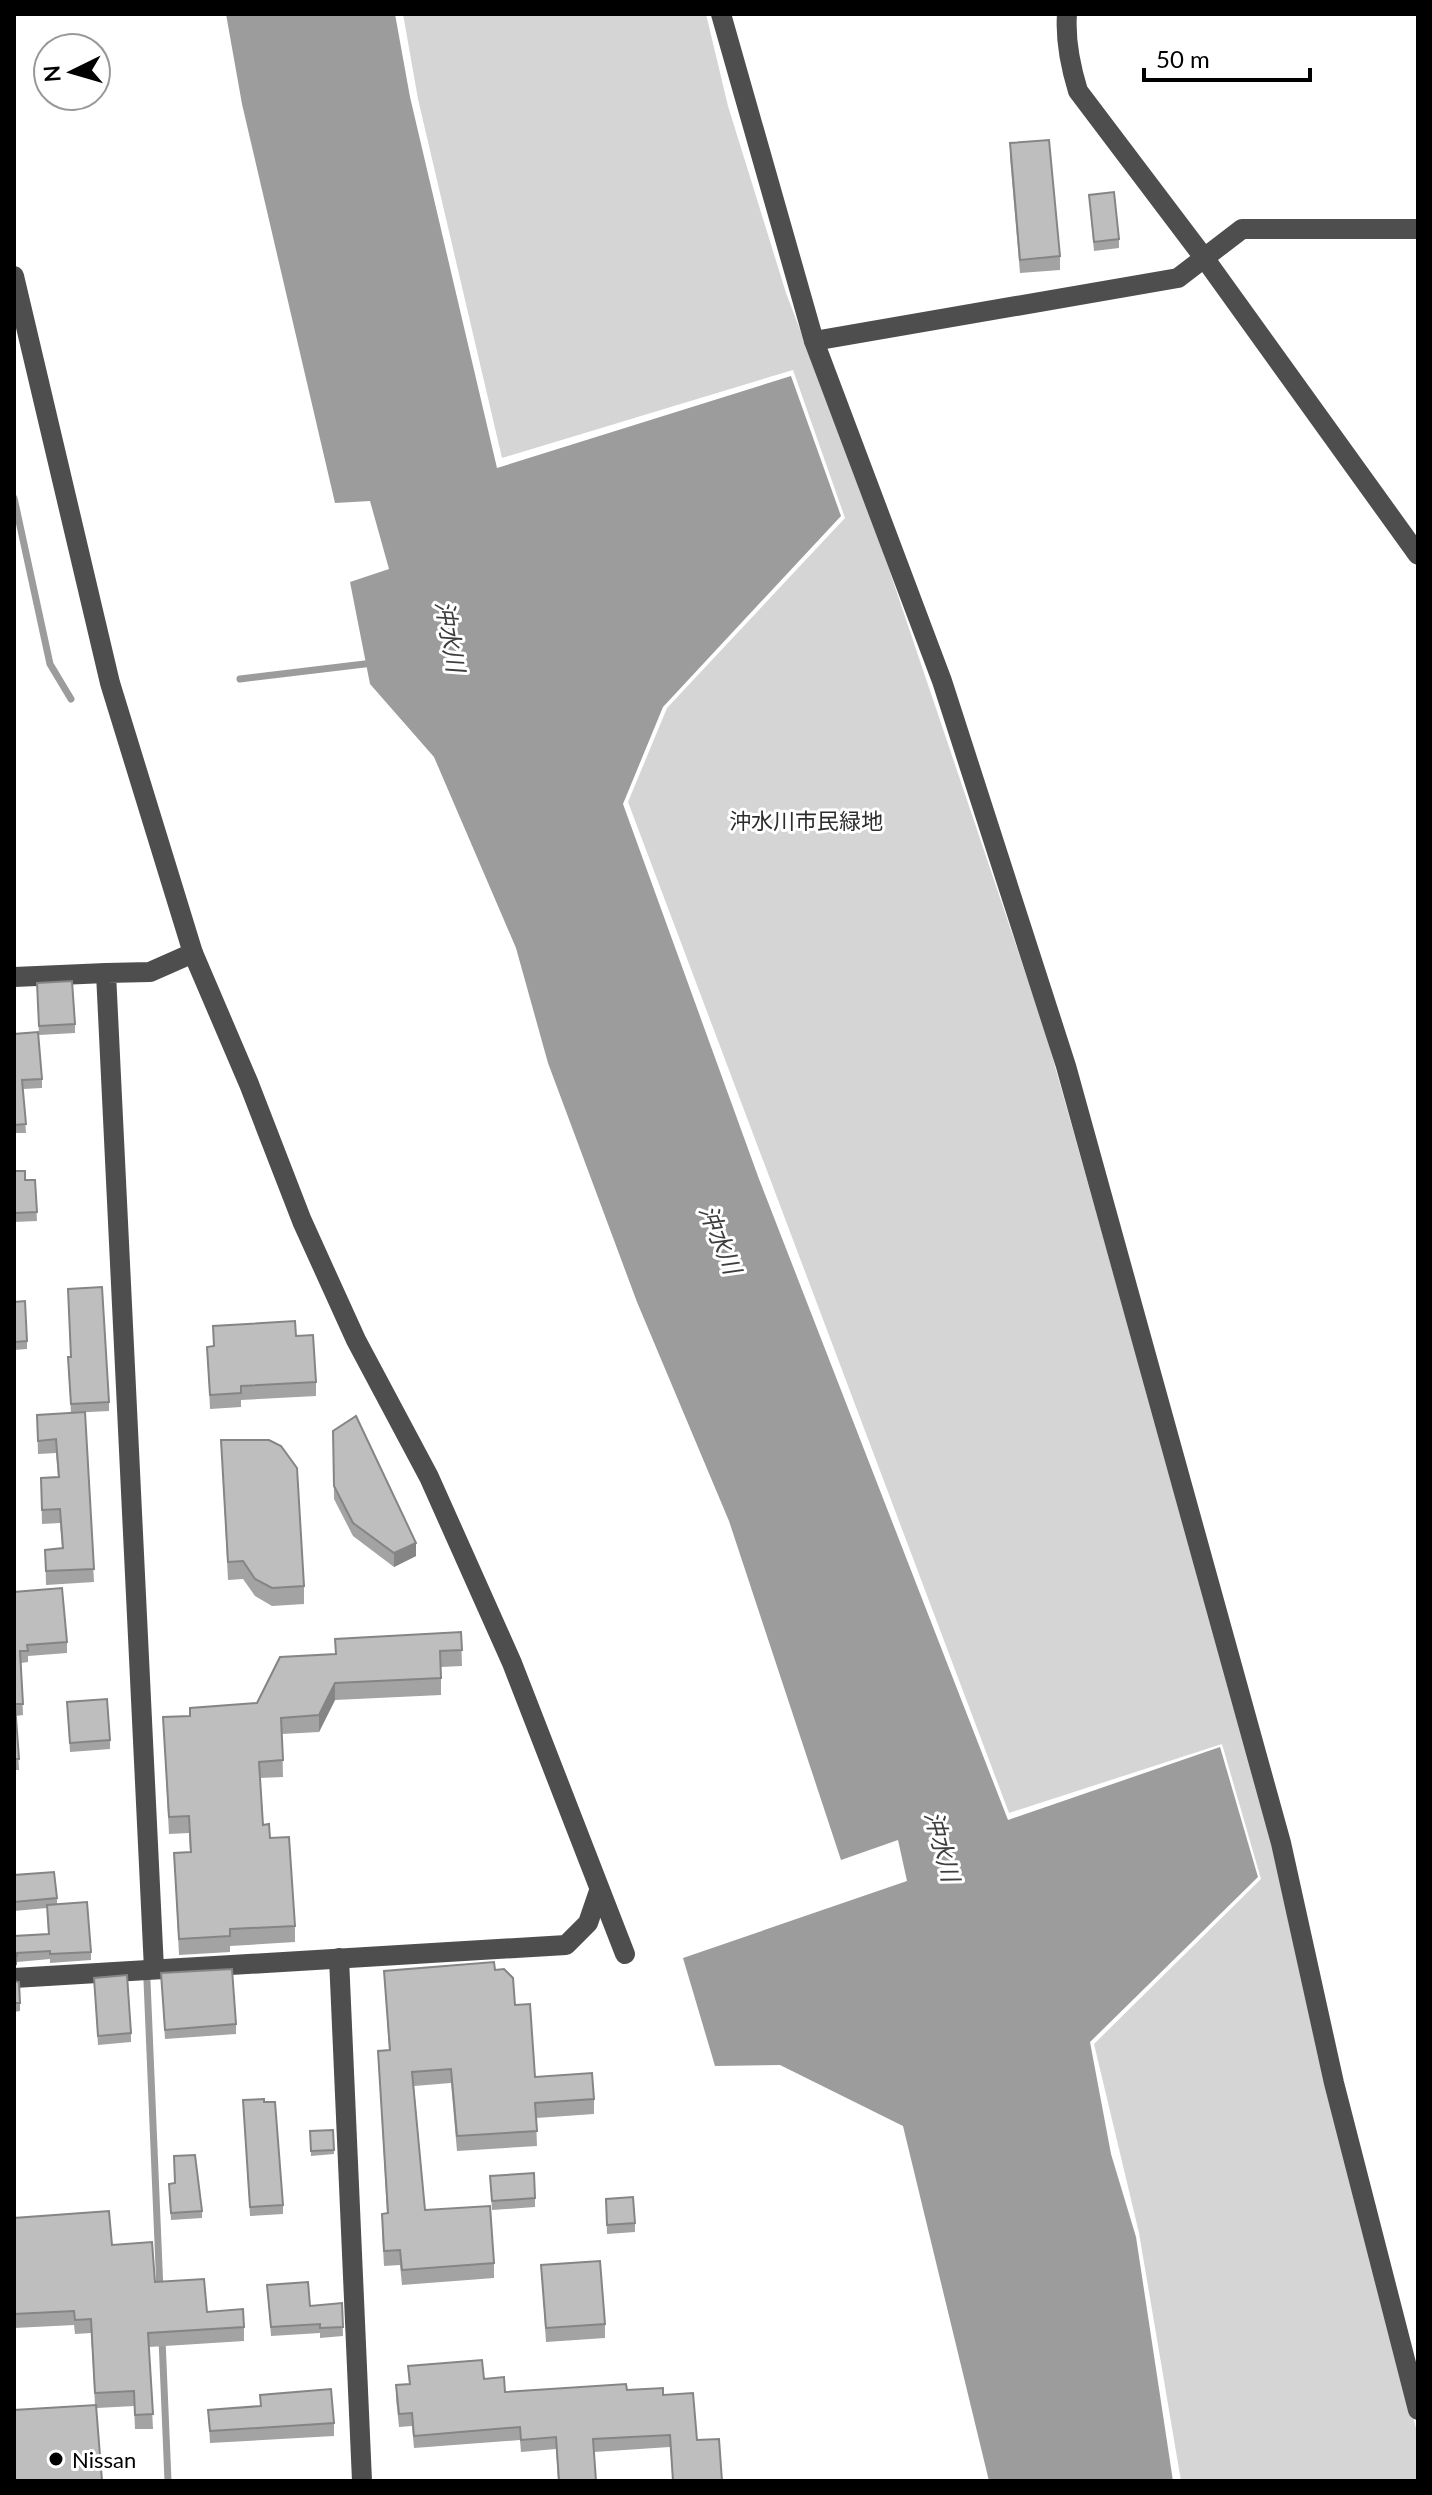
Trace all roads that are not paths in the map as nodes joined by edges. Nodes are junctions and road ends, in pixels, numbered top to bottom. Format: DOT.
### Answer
graph roads {
  1 [pos="721,14"];
  2 [pos="1067,14"];
  3 [pos="1418,229"];
  4 [pos="1205,259"];
  5 [pos="14,276"];
  6 [pos="814,341"];
  7 [pos="1418,555"];
  8 [pos="193,953"];
  9 [pos="106,973"];
  10 [pos="14,977"];
  11 [pos="599,1891"];
  12 [pos="625,1954"];
  13 [pos="339,1958"];
  14 [pos="154,1969"];
  15 [pos="14,1978"];
  16 [pos="1418,2410"];
  17 [pos="362,2481"];
  1 -- 6 [label="street"];
  2 -- 4 [label="street"];
  3 -- 4 [label="street"];
  4 -- 6 [label="street"];
  4 -- 7 [label="street"];
  5 -- 8 [label="street"];
  6 -- 16 [label="street"];
  8 -- 9 [label="street"];
  8 -- 11 [label="street"];
  9 -- 10 [label="street"];
  9 -- 14 [label="street"];
  11 -- 12 [label="street"];
  11 -- 13 [label="street"];
  13 -- 14 [label="street"];
  13 -- 17 [label="street"];
  14 -- 15 [label="street"];
}
